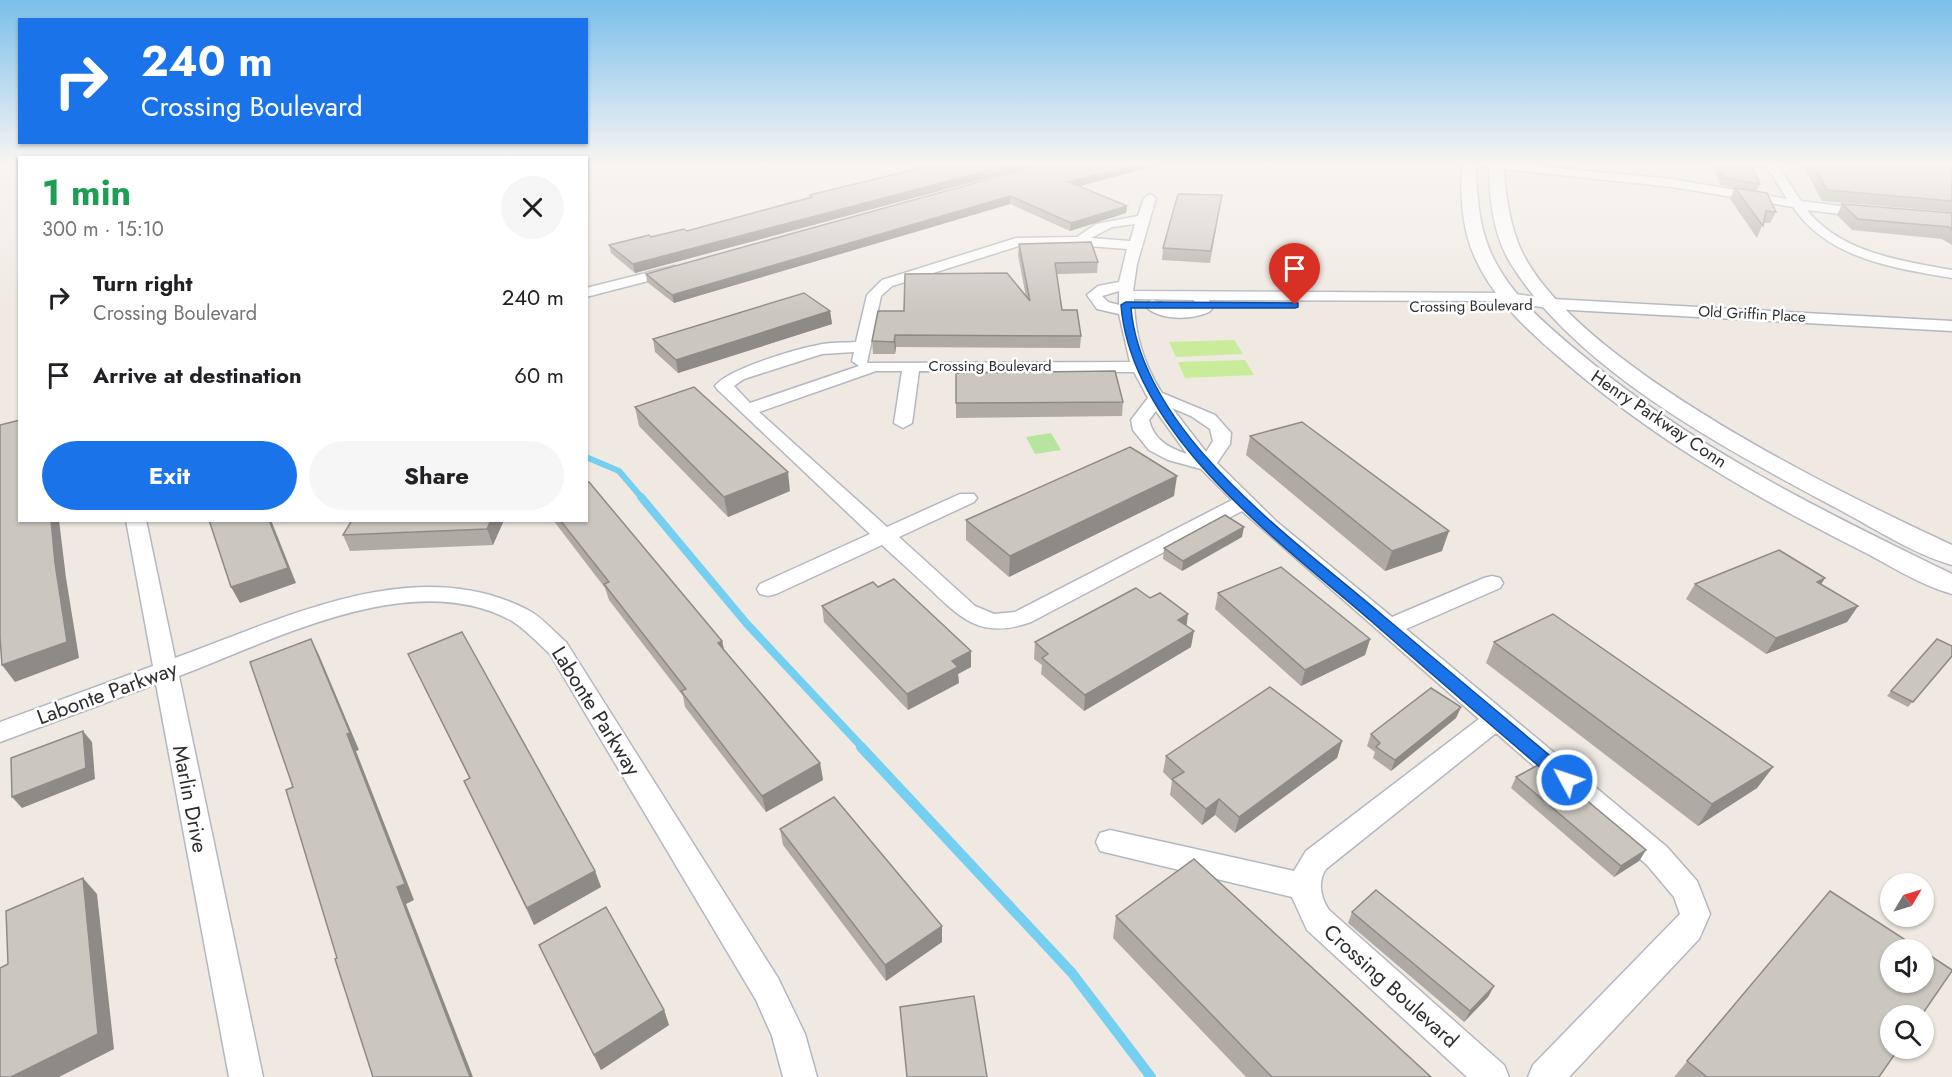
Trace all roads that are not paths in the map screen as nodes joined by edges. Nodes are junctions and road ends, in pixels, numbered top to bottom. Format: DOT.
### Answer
graph roads {
  1 [pos="1146,214"];
  2 [pos="1469,214"];
  3 [pos="1501,214"];
  4 [pos="1807,214"];
  5 [pos="1144,220"];
  6 [pos="1081,241"];
  7 [pos="1137,246"];
  8 [pos="686,266"];
  9 [pos="1952,274"];
  10 [pos="588,292"];
  11 [pos="1182,296"];
  12 [pos="1239,297"];
  13 [pos="1126,299"];
  14 [pos="1201,300"];
  15 [pos="1513,302"];
  16 [pos="1552,304"];
  17 [pos="1952,326"];
  18 [pos="862,347"];
  19 [pos="911,366"];
  20 [pos="1140,367"];
  21 [pos="864,369"];
  22 [pos="1157,397"];
  23 [pos="747,410"];
  24 [pos="903,423"];
  25 [pos="1206,464"];
  26 [pos="968,498"];
  27 [pos="1244,502"];
  28 [pos="136,522"];
  29 [pos="886,535"];
  30 [pos="1952,556"];
  31 [pos="1492,583"];
  32 [pos="1952,585"];
  33 [pos="768,589"];
  34 [pos="1388,628"];
  35 [pos="165,672"];
  36 [pos="1495,720"];
  37 [pos="0,732"];
  38 [pos="1110,842"];
  39 [pos="1305,886"];
  40 [pos="246,1077"];
  41 [pos="800,1077"];
  42 [pos="1492,1077"];
  43 [pos="1545,1077"];
  1 -- 5 [label="street"];
  2 -- 15 [label="street, Henry Parkway Conn"];
  3 -- 16 [label="street, Henry Parkway Conn"];
  4 -- 9 [label="street"];
  5 -- 6 [label="street"];
  5 -- 7 [label="street"];
  6 -- 7 [label="street"];
  6 -- 18 [label="street"];
  7 -- 13 [label="street"];
  8 -- 10 [label="street"];
  11 -- 12 [label="street, Crossing Boulevard"];
  11 -- 13 [label="street, Crossing Boulevard"];
  11 -- 14 [label="street, Crossing Boulevard"];
  12 -- 14 [label="street, Crossing Boulevard"];
  12 -- 15 [label="street, Crossing Boulevard"];
  13 -- 14 [label="street"];
  13 -- 20 [label="street"];
  15 -- 16 [label="street, Crossing Boulevard"];
  15 -- 32 [label="street, Henry Parkway Conn"];
  16 -- 17 [label="street, Old Griffin Place"];
  16 -- 30 [label="street, Henry Parkway Conn"];
  18 -- 21 [label="street"];
  18 -- 23 [label="street"];
  19 -- 20 [label="street, Crossing Boulevard"];
  19 -- 21 [label="street, Crossing Boulevard"];
  19 -- 24 [label="street, Crossing Boulevard"];
  20 -- 22 [label="street"];
  21 -- 23 [label="street, Crossing Boulevard"];
  22 -- 25 [label="street"];
  22 -- 25 [label="street"];
  22 -- 25 [label="street"];
  23 -- 29 [label="street"];
  25 -- 27 [label="street"];
  26 -- 29 [label="street"];
  27 -- 29 [label="street"];
  27 -- 34 [label="street"];
  28 -- 35 [label="street, Marlin Drive"];
  29 -- 33 [label="street"];
  31 -- 34 [label="street"];
  34 -- 36 [label="street"];
  35 -- 37 [label="street, Labonte Parkway"];
  35 -- 40 [label="street, Marlin Drive"];
  35 -- 41 [label="street, Labonte Parkway"];
  36 -- 39 [label="street"];
  36 -- 43 [label="street"];
  38 -- 39 [label="street"];
  39 -- 42 [label="street, Crossing Boulevard"];
}
